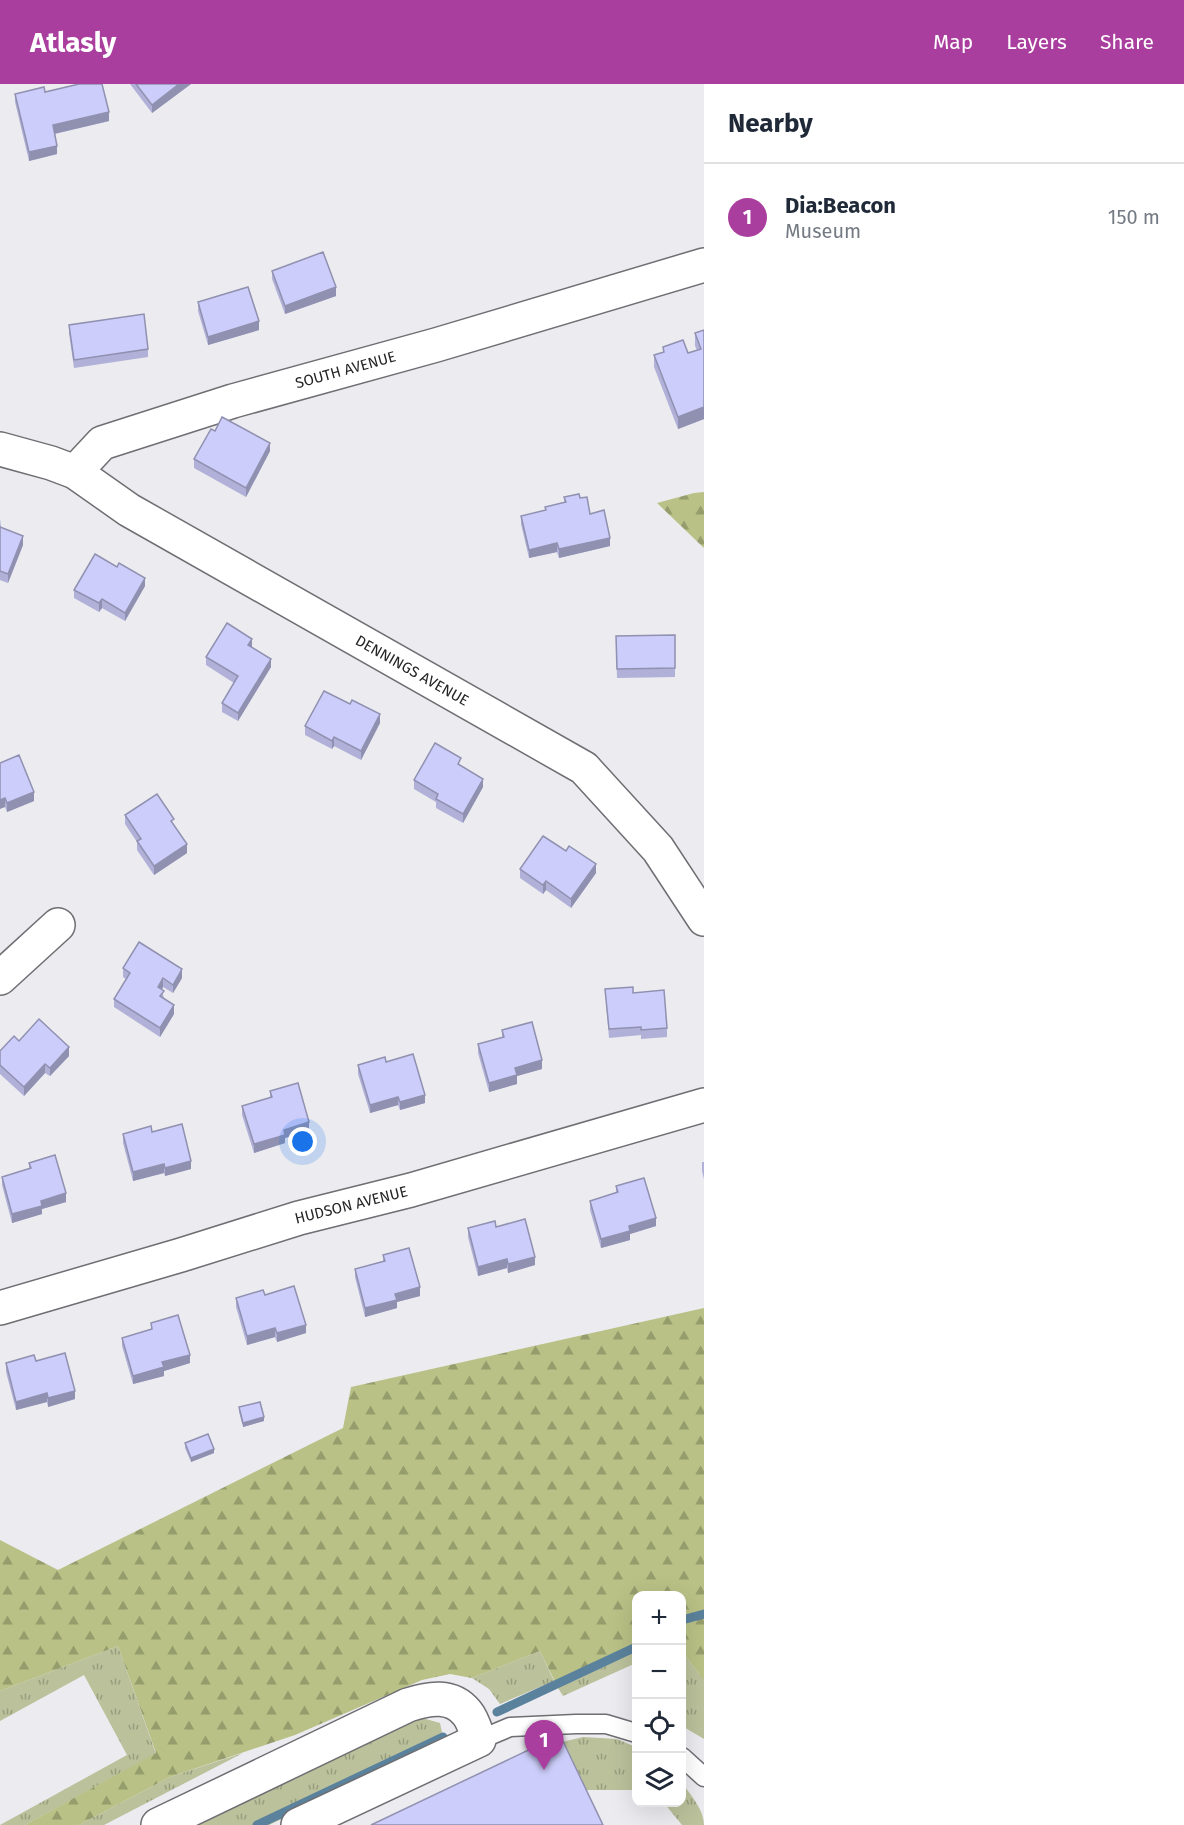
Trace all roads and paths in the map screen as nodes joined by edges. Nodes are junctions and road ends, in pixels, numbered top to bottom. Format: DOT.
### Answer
graph roads {
  1 [pos="704,265"];
  2 [pos="0,449"];
  3 [pos="75,472"];
  4 [pos="704,919"];
  5 [pos="58,925"];
  6 [pos="0,978"];
  7 [pos="704,1105"];
  8 [pos="0,1308"];
  9 [pos="632,1732"];
  10 [pos="479,1740"];
  11 [pos="686,1762"];
  12 [pos="704,1777"];
  13 [pos="158,1825"];
  14 [pos="298,1825"];
  1 -- 3 [label="street, SOUTH AVENUE"];
  2 -- 3 [label="street"];
  3 -- 4 [label="street, DENNINGS AVENUE"];
  5 -- 6 [label="street"];
  7 -- 8 [label="street, HUDSON AVENUE"];
  9 -- 10 [label="lane"];
  10 -- 13 [label="street"];
  10 -- 14 [label="street"];
  11 -- 12 [label="lane"];
}
